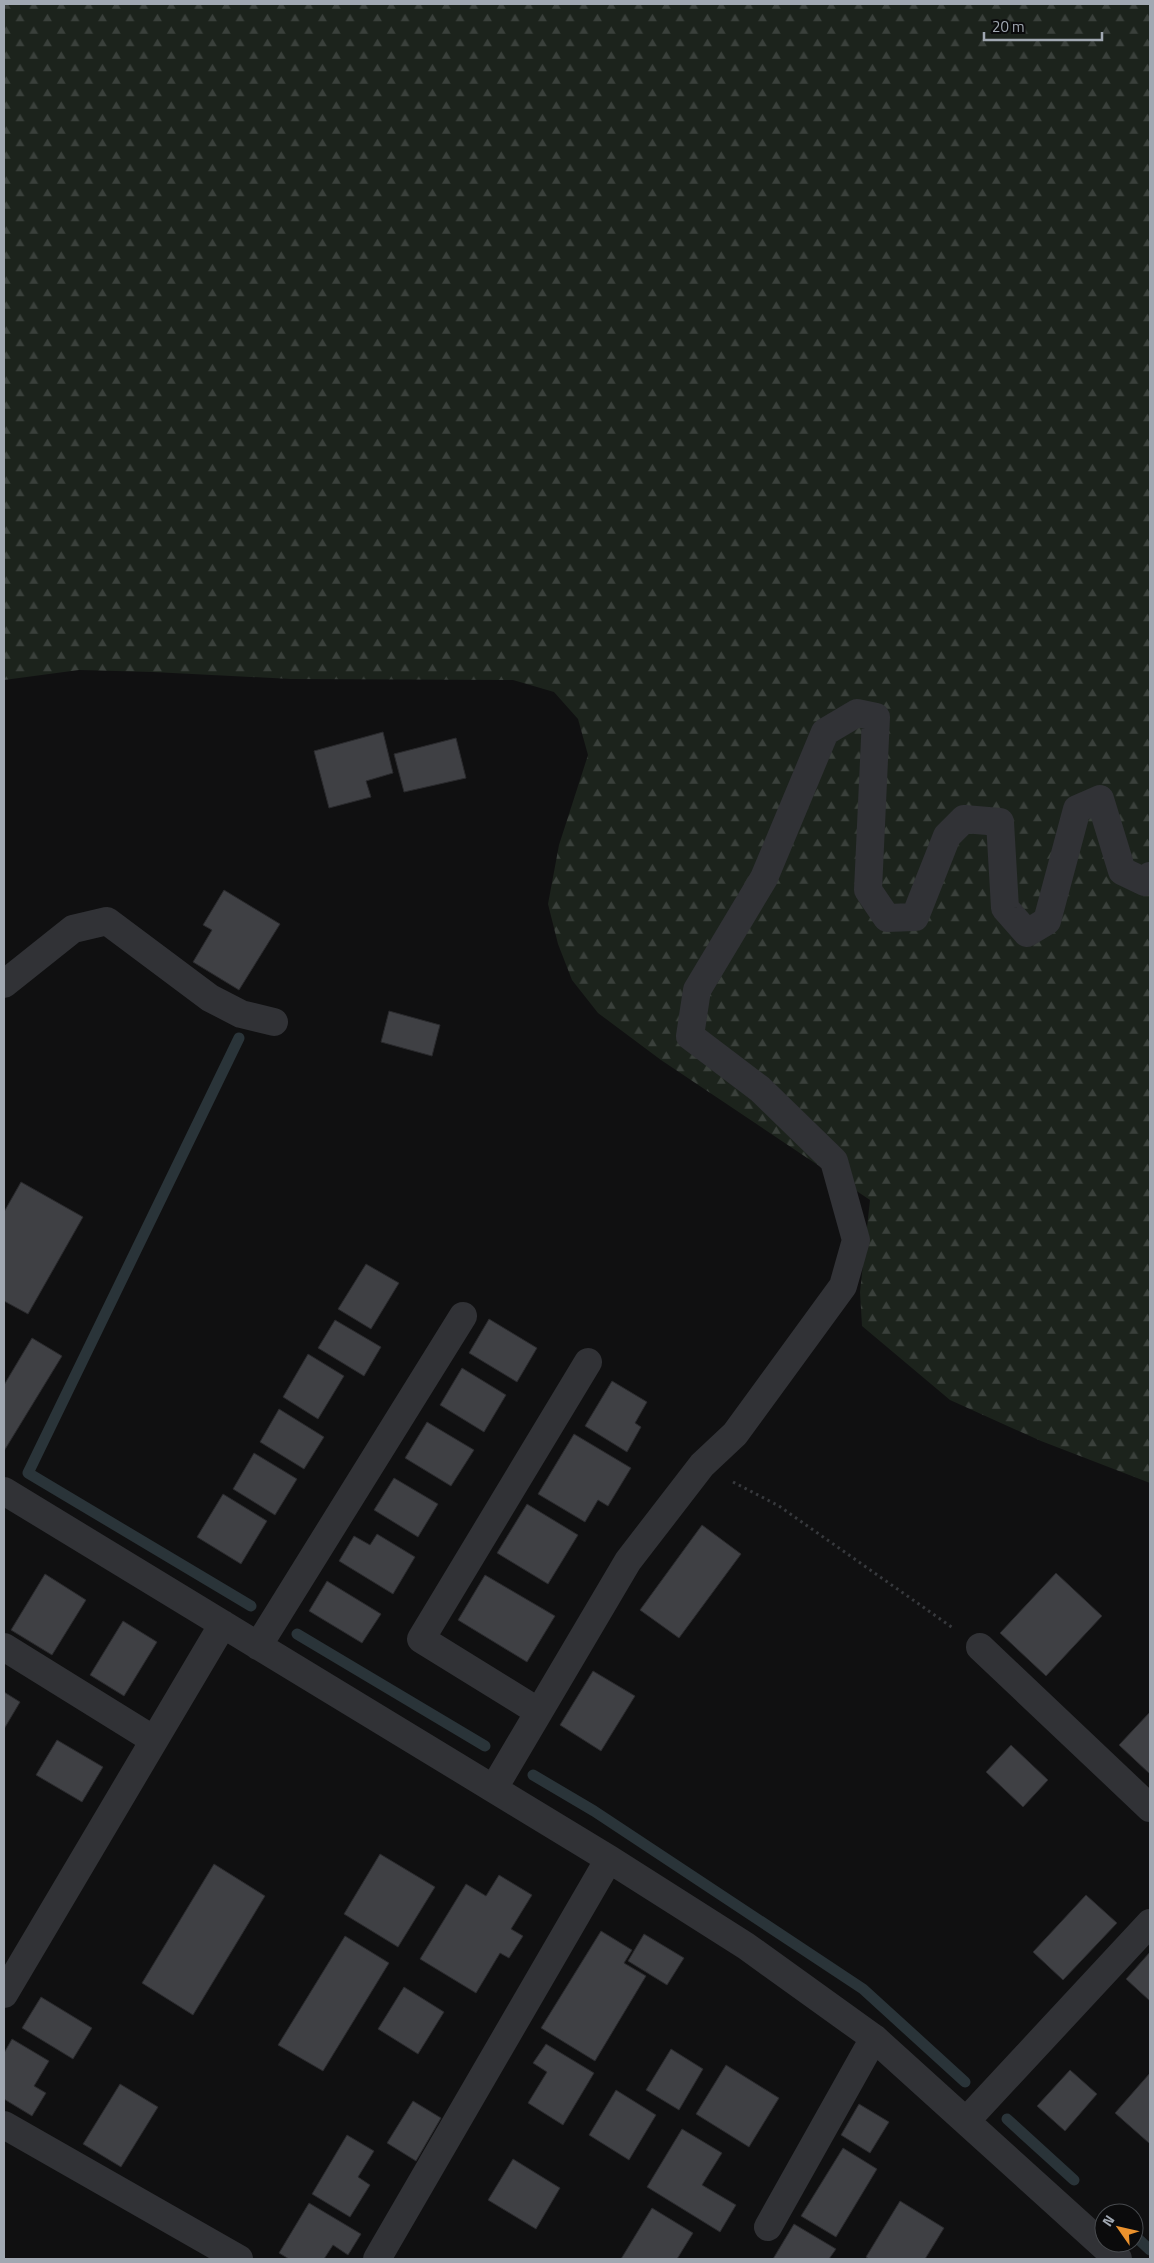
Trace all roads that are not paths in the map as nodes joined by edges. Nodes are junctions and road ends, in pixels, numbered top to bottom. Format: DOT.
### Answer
graph roads {
  1 [pos="1150,876"];
  2 [pos="4,984"];
  3 [pos="274,1022"];
  4 [pos="463,1316"];
  5 [pos="588,1362"];
  6 [pos="4,1491"];
  7 [pos="223,1624"];
  8 [pos="258,1646"];
  9 [pos="4,1647"];
  10 [pos="980,1647"];
  11 [pos="539,1712"];
  12 [pos="154,1740"];
  13 [pos="494,1788"];
  14 [pos="1150,1808"];
  15 [pos="609,1859"];
  16 [pos="1150,1923"];
  17 [pos="4,1994"];
  18 [pos="874,2038"];
  19 [pos="966,2120"];
  20 [pos="4,2125"];
  21 [pos="768,2227"];
  22 [pos="1114,2258"];
  23 [pos="239,2259"];
  24 [pos="378,2259"];
  1 -- 11 [label="street"];
  2 -- 3 [label="street"];
  4 -- 8 [label="street"];
  5 -- 11 [label="street"];
  6 -- 7 [label="street"];
  7 -- 8 [label="street"];
  7 -- 12 [label="street"];
  8 -- 13 [label="street"];
  9 -- 12 [label="street"];
  10 -- 14 [label="street"];
  11 -- 13 [label="street"];
  12 -- 17 [label="street"];
  13 -- 15 [label="street"];
  15 -- 18 [label="street"];
  15 -- 24 [label="street"];
  16 -- 19 [label="street"];
  18 -- 19 [label="street"];
  18 -- 21 [label="street"];
  19 -- 22 [label="street"];
  20 -- 23 [label="street"];
}
